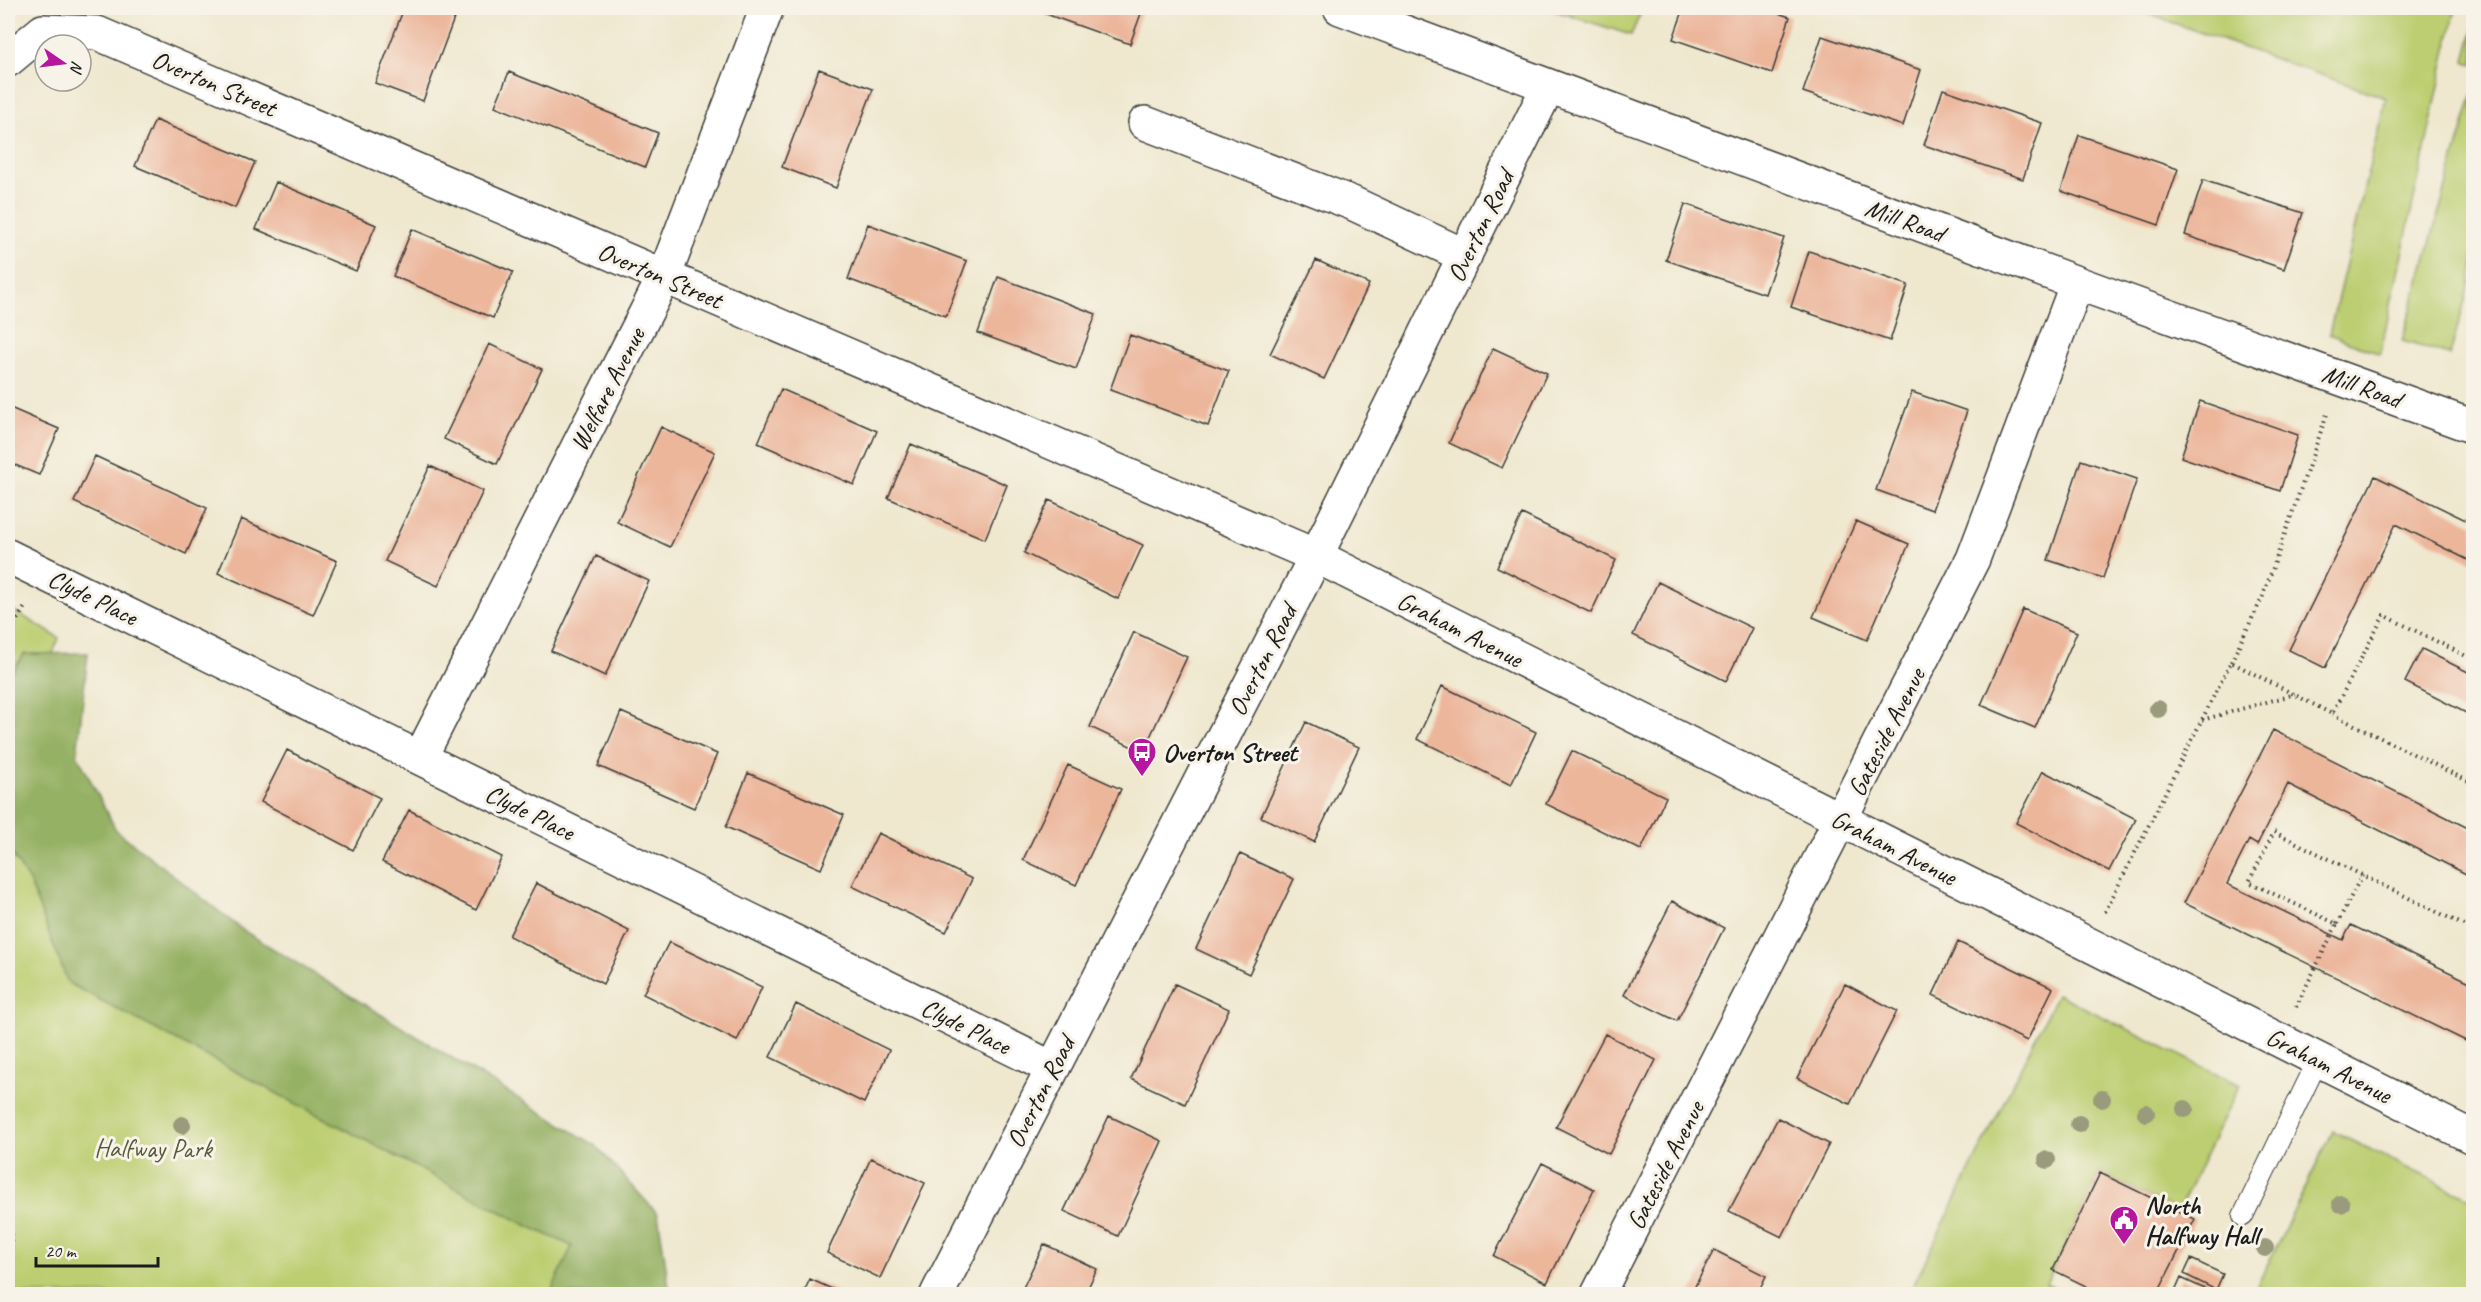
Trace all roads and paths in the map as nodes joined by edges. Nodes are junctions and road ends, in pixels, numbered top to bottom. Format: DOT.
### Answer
graph roads {
  1 [pos="767,8"];
  2 [pos="1340,8"];
  3 [pos="101,20"];
  4 [pos="8,60"];
  5 [pos="1548,87"];
  6 [pos="1145,123"];
  7 [pos="1465,256"];
  8 [pos="664,277"];
  9 [pos="2077,283"];
  10 [pos="2340,378"];
  11 [pos="2474,427"];
  12 [pos="8,556"];
  13 [pos="1316,556"];
  14 [pos="2474,660"];
  15 [pos="2230,662"];
  16 [pos="2295,694"];
  17 [pos="2332,714"];
  18 [pos="2201,720"];
  19 [pos="420,758"];
  20 [pos="2474,784"];
  21 [pos="1842,821"];
  22 [pos="2362,875"];
  23 [pos="2337,924"];
  24 [pos="2474,930"];
  25 [pos="2089,945"];
  26 [pos="2279,1041"];
  27 [pos="2318,1060"];
  28 [pos="1052,1068"];
  29 [pos="2474,1138"];
  30 [pos="8,1198"];
  31 [pos="2243,1215"];
  32 [pos="14,1273"];
  33 [pos="8,1290"];
  34 [pos="15,1294"];
  35 [pos="937,1294"];
  36 [pos="1598,1294"];
  1 -- 8 [label="street, Welfare Avenue"];
  2 -- 5 [label="street, Mill Road"];
  3 -- 4 [label="street, Overton Street"];
  3 -- 8 [label="street, Overton Street"];
  5 -- 7 [label="street, Overton Road"];
  5 -- 9 [label="street, Mill Road"];
  6 -- 7 [label="street"];
  7 -- 13 [label="street, Overton Road"];
  8 -- 13 [label="street, Overton Street"];
  8 -- 19 [label="street, Welfare Avenue"];
  9 -- 10 [label="street, Mill Road"];
  9 -- 21 [label="street, Gateside Avenue"];
  10 -- 11 [label="street, Mill Road"];
  10 -- 15 [label="path"];
  12 -- 19 [label="street, Clyde Place"];
  13 -- 21 [label="street, Graham Avenue"];
  13 -- 28 [label="street, Overton Road"];
  14 -- 17 [label="path"];
  15 -- 16 [label="path"];
  15 -- 18 [label="path"];
  16 -- 17 [label="path"];
  16 -- 18 [label="path"];
  17 -- 20 [label="path"];
  18 -- 25 [label="path"];
  19 -- 28 [label="street, Clyde Place"];
  21 -- 25 [label="street, Graham Avenue"];
  21 -- 36 [label="street, Gateside Avenue"];
  22 -- 23 [label="path"];
  22 -- 23 [label="path"];
  22 -- 24 [label="path"];
  23 -- 26 [label="path"];
  25 -- 26 [label="street, Graham Avenue"];
  26 -- 27 [label="street, Graham Avenue"];
  27 -- 29 [label="street, Graham Avenue"];
  27 -- 31 [label="lane"];
  28 -- 35 [label="street, Overton Road"];
  30 -- 32 [label="path"];
  32 -- 33 [label="path"];
  32 -- 34 [label="path"];
}
